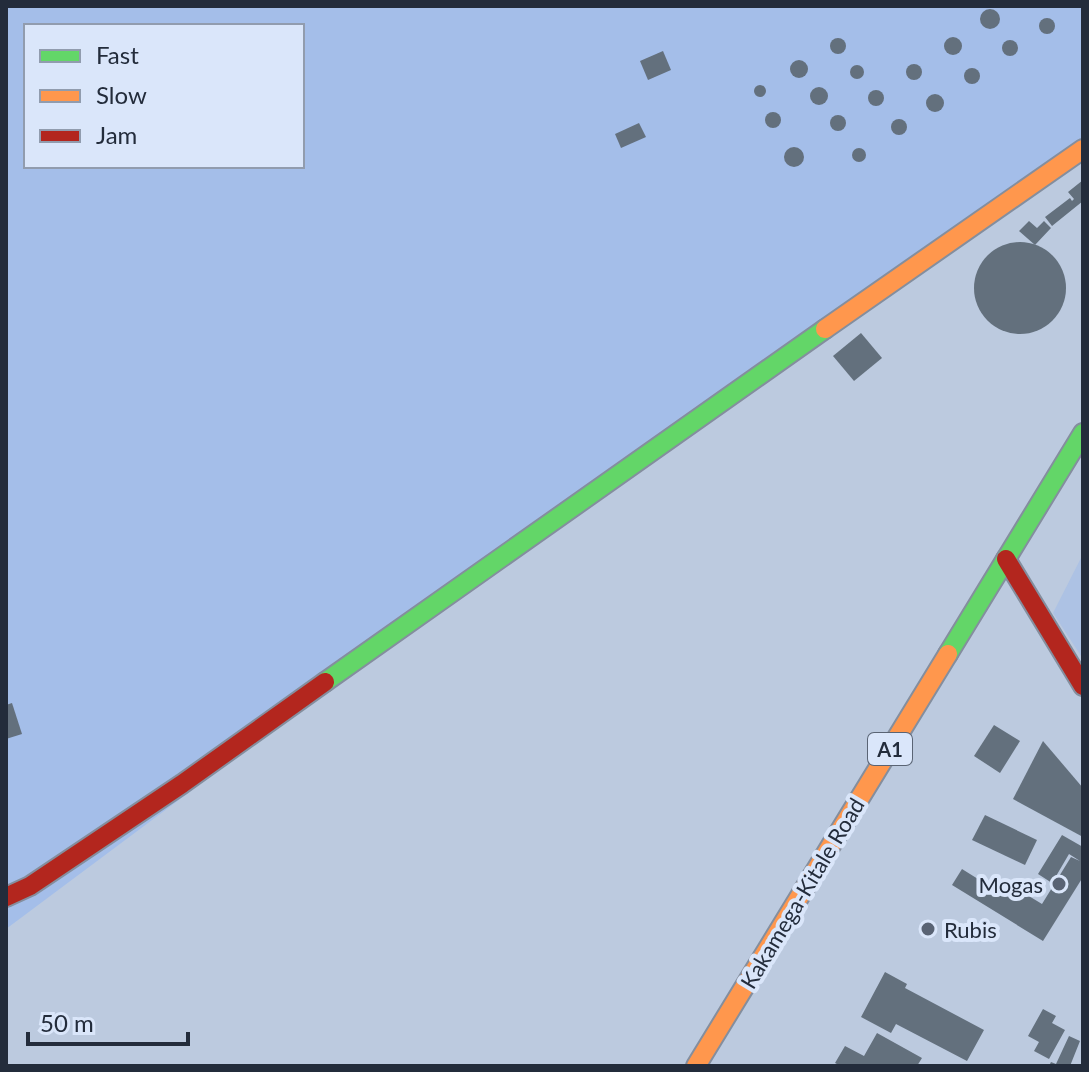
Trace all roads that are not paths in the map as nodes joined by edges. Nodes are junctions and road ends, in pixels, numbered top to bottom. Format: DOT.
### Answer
graph roads {
  1 [pos="1083,149"];
  2 [pos="1083,433"];
  3 [pos="1006,559"];
  4 [pos="1083,686"];
  5 [pos="6,897"];
  6 [pos="696,1066"];
  1 -- 5 [label="main road"];
  2 -- 3 [label="main road, Kakamega-Kitale Road / A1"];
  3 -- 4 [label="main road"];
  3 -- 6 [label="main road, Kakamega-Kitale Road / A1"];
}
